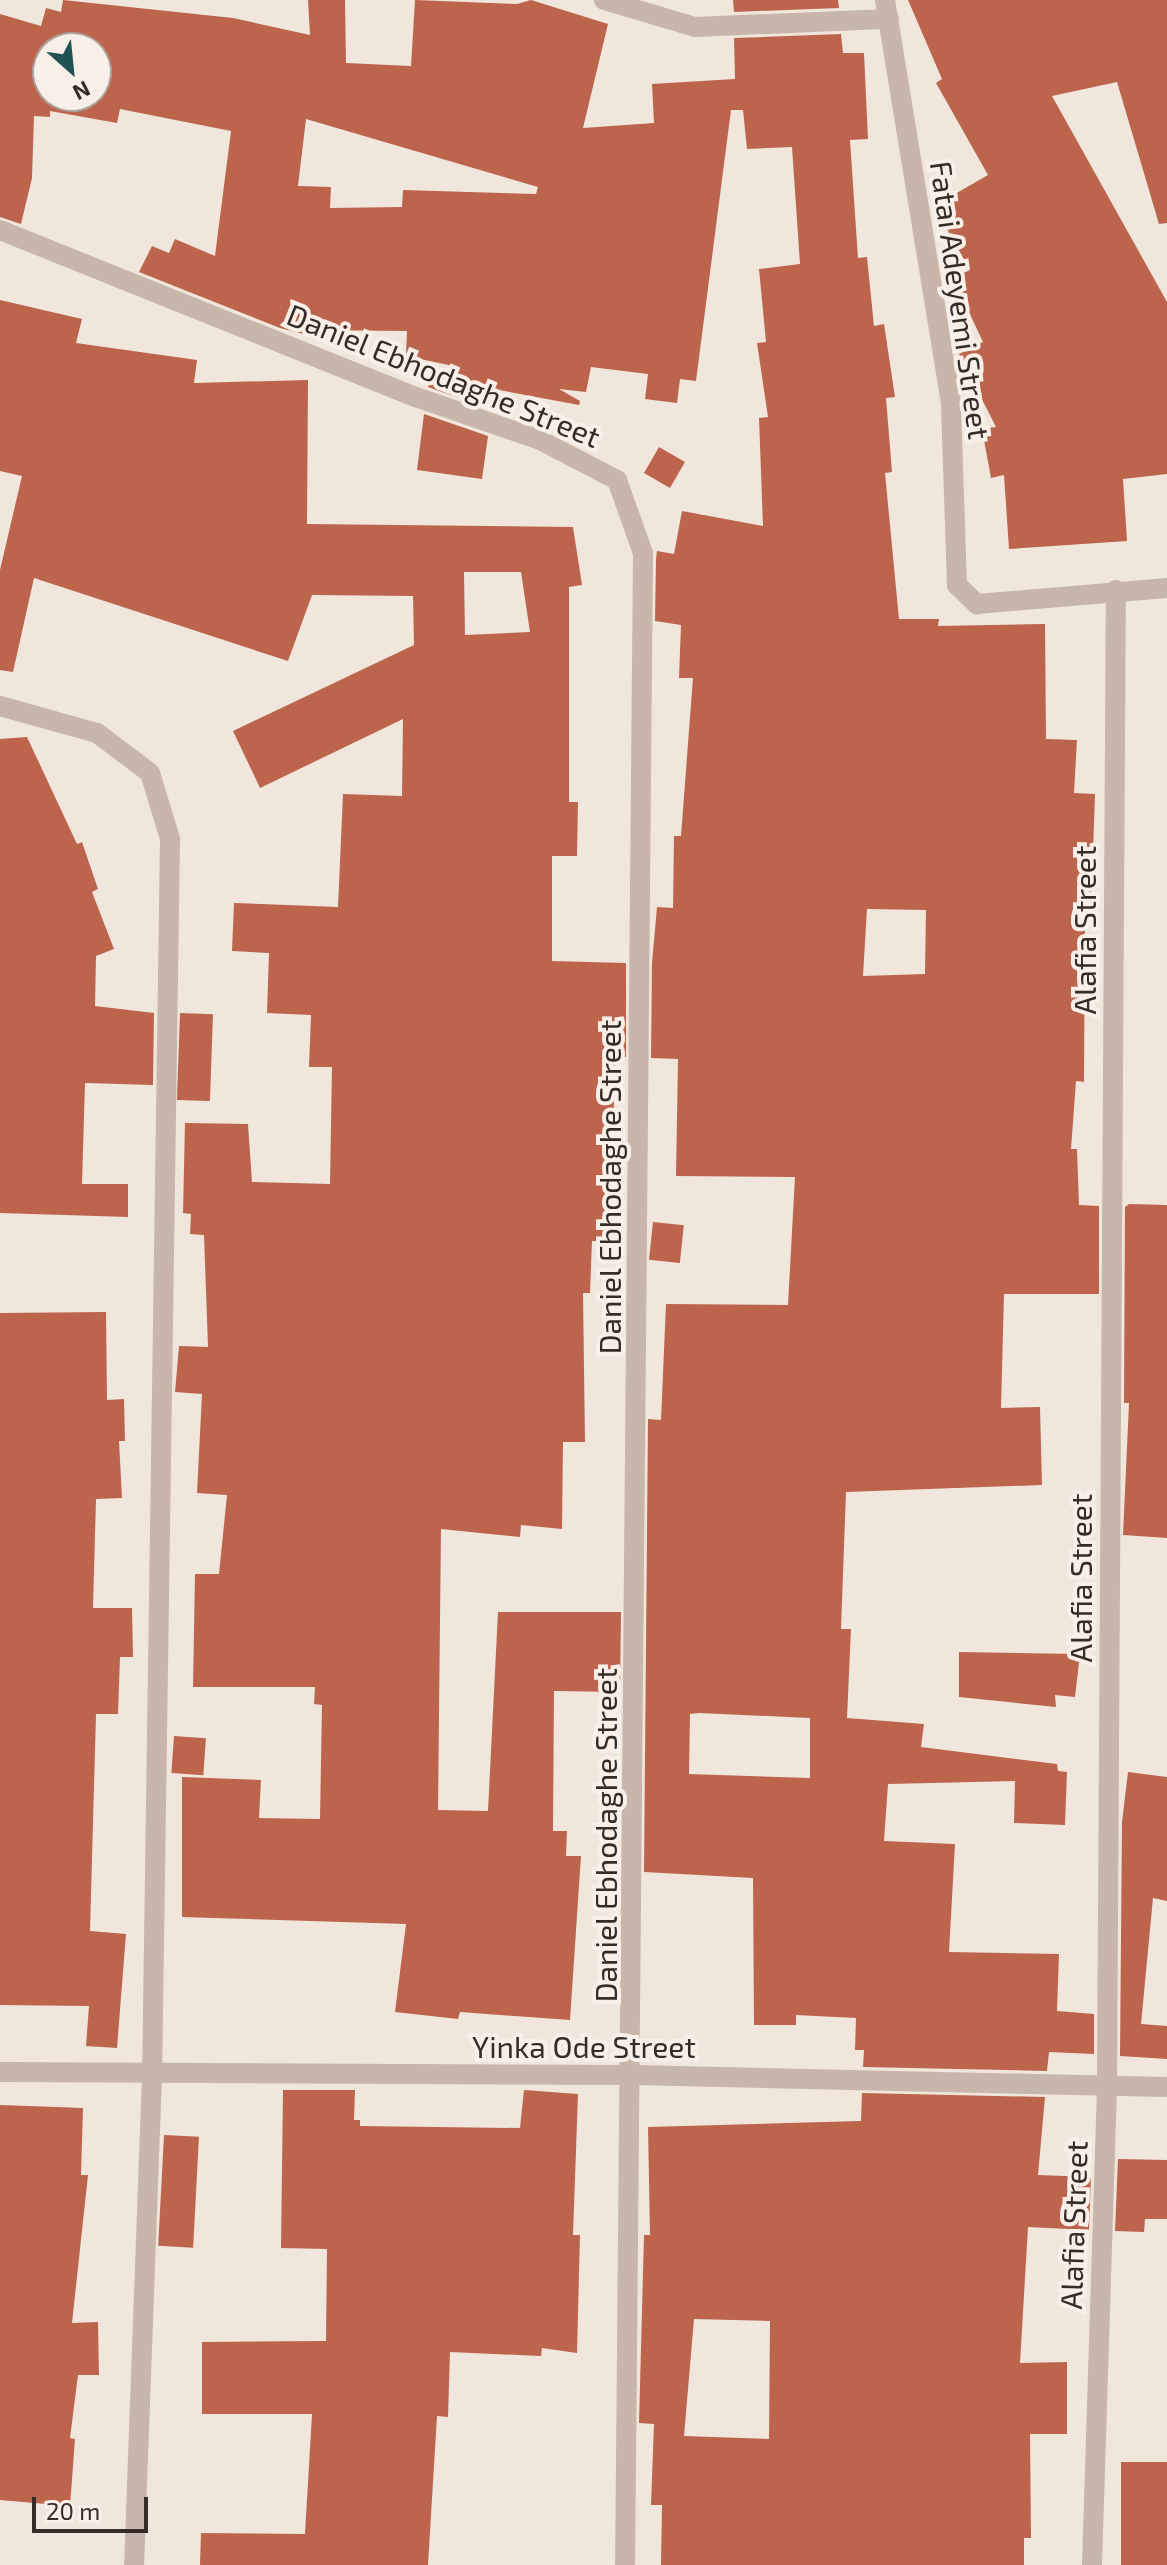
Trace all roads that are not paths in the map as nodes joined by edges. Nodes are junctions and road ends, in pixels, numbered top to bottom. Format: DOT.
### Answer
graph roads {
  1 [pos="604,0"];
  2 [pos="887,10"];
  3 [pos="0,230"];
  4 [pos="1167,588"];
  5 [pos="1116,590"];
  6 [pos="0,706"];
  7 [pos="0,2072"];
  8 [pos="633,2075"];
  9 [pos="152,2076"];
  10 [pos="1107,2086"];
  11 [pos="1167,2087"];
  12 [pos="134,2565"];
  13 [pos="625,2565"];
  14 [pos="1092,2565"];
  1 -- 2 [label="street"];
  2 -- 5 [label="street, Fatai Adeyemi Street"];
  3 -- 8 [label="street, Daniel Ebhodaghe Street"];
  4 -- 5 [label="street, Fatai Adeyemi Street"];
  5 -- 10 [label="street, Alafia Street"];
  6 -- 9 [label="street"];
  7 -- 9 [label="street, Yinka Ode Street"];
  8 -- 9 [label="street, Yinka Ode Street"];
  8 -- 10 [label="street, Yinka Ode Street"];
  8 -- 13 [label="street, Daniel Ebhodaghe Street"];
  9 -- 12 [label="street"];
  10 -- 11 [label="street, Yinka Ode Street"];
  10 -- 14 [label="street, Alafia Street"];
}
